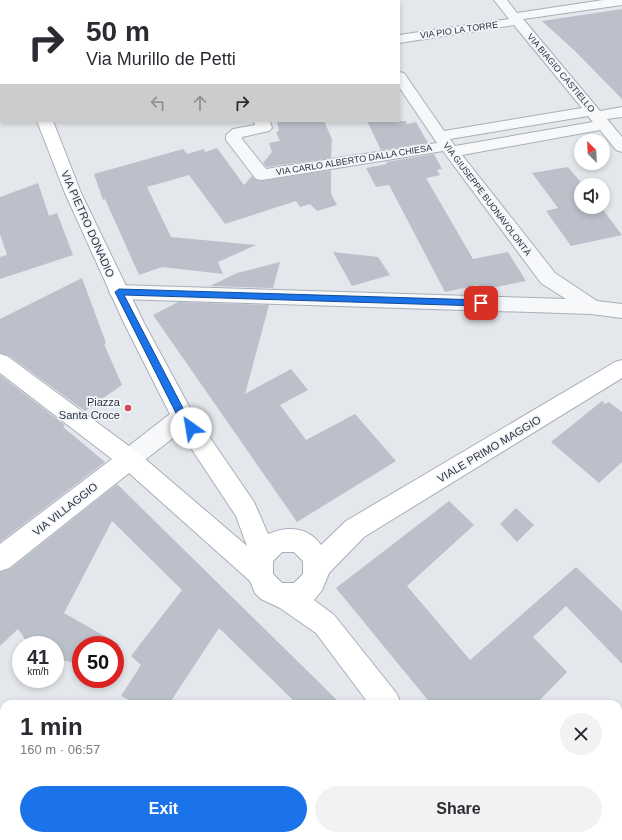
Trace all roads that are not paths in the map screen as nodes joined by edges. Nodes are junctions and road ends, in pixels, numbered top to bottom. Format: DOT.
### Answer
graph roads {
  1 [pos="622,1"];
  2 [pos="510,12"];
  3 [pos="407,25"];
  4 [pos="400,39"];
  5 [pos="400,77"];
  6 [pos="622,112"];
  7 [pos="598,117"];
  8 [pos="45,122"];
  9 [pos="262,122"];
  10 [pos="445,144"];
  11 [pos="622,147"];
  12 [pos="119,292"];
  13 [pos="591,306"];
  14 [pos="622,311"];
  15 [pos="0,362"];
  16 [pos="622,368"];
  17 [pos="183,417"];
  18 [pos="129,460"];
  19 [pos="246,510"];
  20 [pos="355,529"];
  21 [pos="295,542"];
  22 [pos="0,559"];
  23 [pos="261,563"];
  24 [pos="316,572"];
  25 [pos="285,596"];
  26 [pos="325,624"];
  27 [pos="384,700"];
  1 -- 2 [label="street, VIA PIO LA TORRE"];
  2 -- 3 [label="street, VIA PIO LA TORRE"];
  2 -- 4 [label="street, VIA PIO LA TORRE"];
  2 -- 7 [label="street, VIA BIAGIO CASTIELLO"];
  5 -- 10 [label="street, VIA GIUSEPPE BUONAVOLONTÀ"];
  6 -- 7 [label="street, VIA CARLO ALBERTO DALLA CHIESA"];
  7 -- 10 [label="street, VIA CARLO ALBERTO DALLA CHIESA"];
  7 -- 11 [label="street, VIA BIAGIO CASTIELLO"];
  8 -- 12 [label="main road, VIA PIETRO DONADIO"];
  9 -- 10 [label="street, VIA CARLO ALBERTO DALLA CHIESA"];
  10 -- 13 [label="street, VIA GIUSEPPE BUONAVOLONTÀ"];
  12 -- 13 [label="street"];
  12 -- 17 [label="main road, VIA PIETRO DONADIO"];
  13 -- 14 [label="street"];
  15 -- 18 [label="main road"];
  16 -- 20 [label="main road, VIALE PRIMO MAGGIO"];
  17 -- 18 [label="street"];
  17 -- 19 [label="main road, VIA PIETRO DONADIO"];
  18 -- 22 [label="main road, VIA VILLAGGIO"];
  18 -- 23 [label="main road"];
  19 -- 21 [label="main road, VIA PIETRO DONADIO"];
  19 -- 23 [label="main road, VIA PIETRO DONADIO"];
  20 -- 21 [label="main road, VIALE PRIMO MAGGIO"];
  20 -- 24 [label="main road, VIALE PRIMO MAGGIO"];
  21 -- 23 [label="main road"];
  21 -- 24 [label="main road"];
  23 -- 25 [label="main road"];
  24 -- 25 [label="main road"];
  24 -- 26 [label="main road"];
  25 -- 26 [label="main road"];
  26 -- 27 [label="main road"];
}
